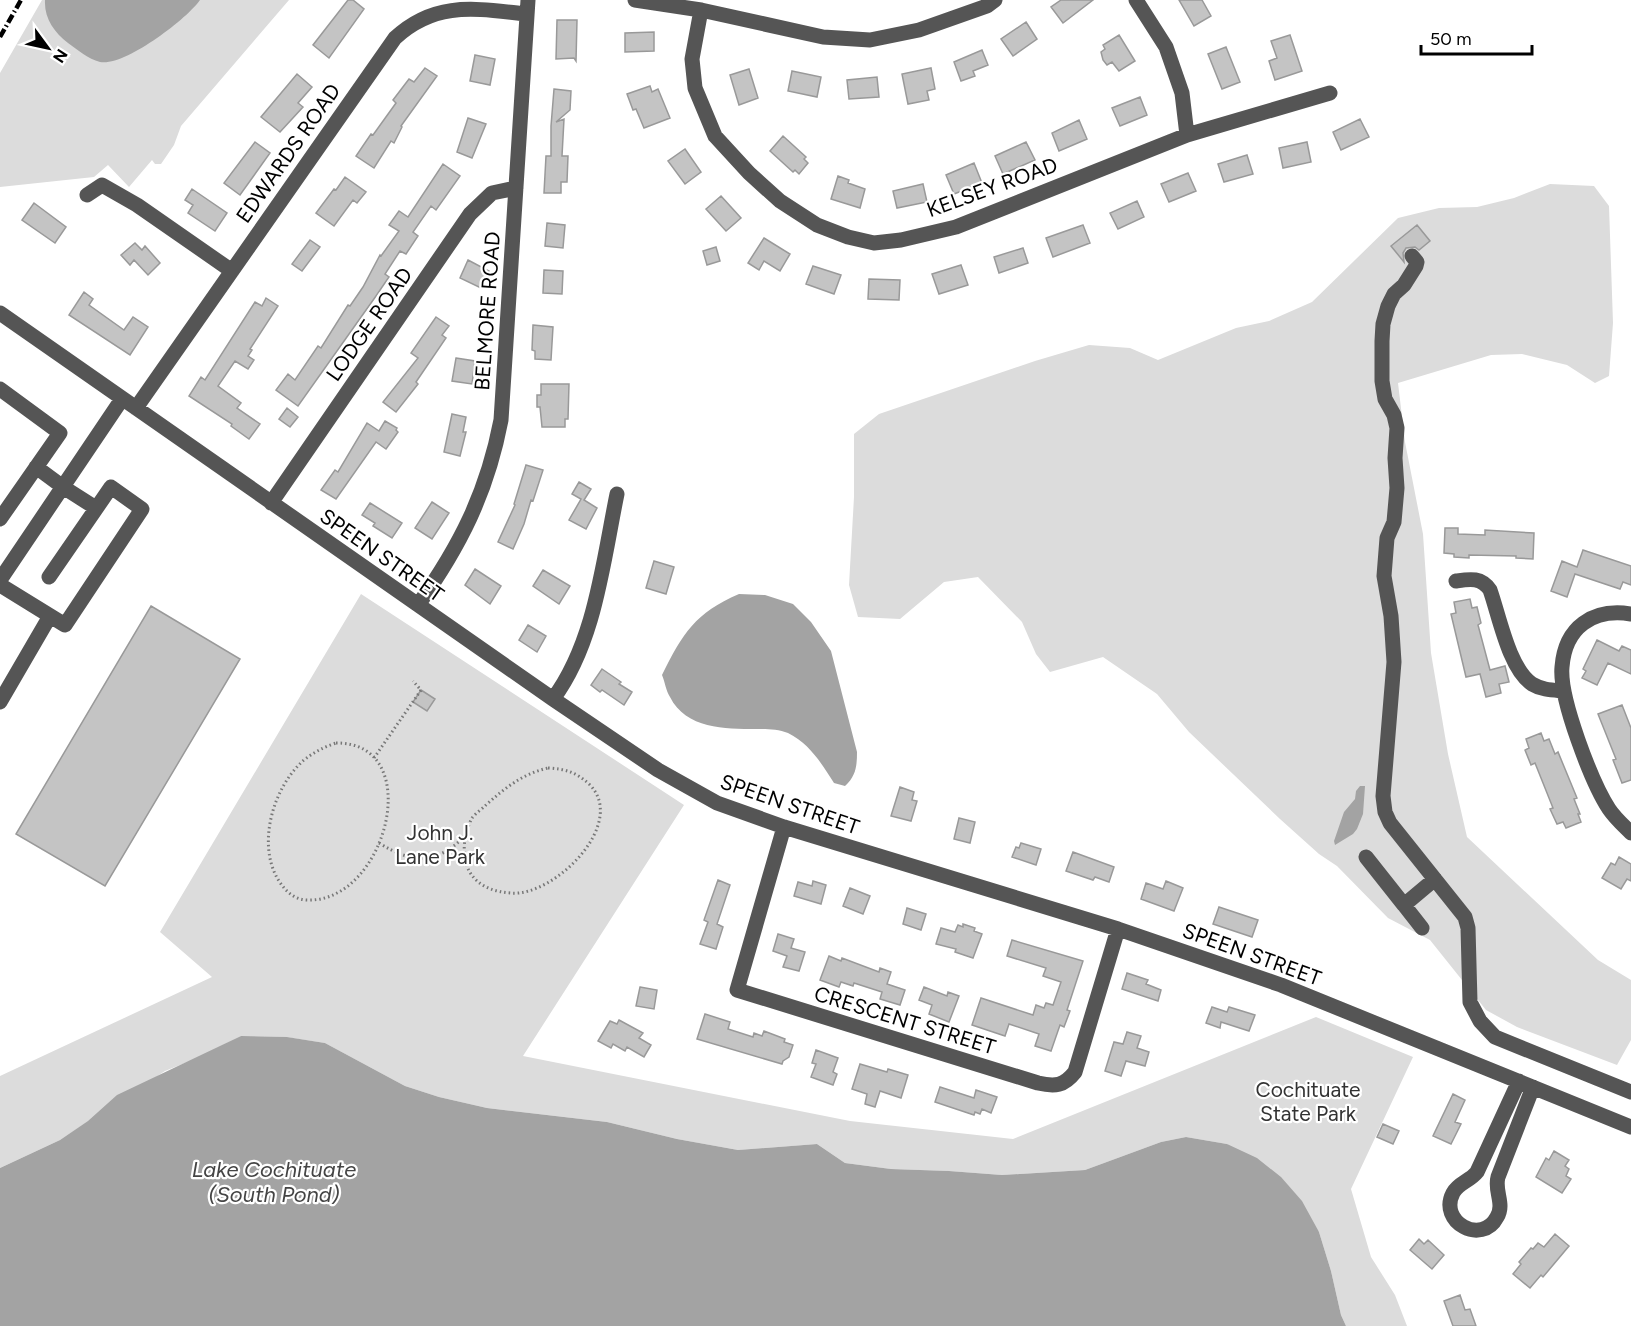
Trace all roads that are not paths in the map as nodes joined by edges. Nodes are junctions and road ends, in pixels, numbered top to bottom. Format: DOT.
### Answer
graph roads {
  1 [pos="635,0"];
  2 [pos="995,0"];
  3 [pos="1136,0"];
  4 [pos="528,7"];
  5 [pos="701,10"];
  6 [pos="1330,93"];
  7 [pos="1187,135"];
  8 [pos="516,188"];
  9 [pos="87,195"];
  10 [pos="1412,255"];
  11 [pos="232,271"];
  12 [pos="0,314"];
  13 [pos="0,389"];
  14 [pos="122,399"];
  15 [pos="135,408"];
  16 [pos="36,467"];
  17 [pos="63,487"];
  18 [pos="617,494"];
  19 [pos="271,502"];
  20 [pos="96,508"];
  21 [pos="0,519"];
  22 [pos="49,578"];
  23 [pos="0,580"];
  24 [pos="1456,581"];
  25 [pos="0,585"];
  26 [pos="418,605"];
  27 [pos="1631,614"];
  28 [pos="50,616"];
  29 [pos="1564,691"];
  30 [pos="553,699"];
  31 [pos="0,702"];
  32 [pos="784,827"];
  33 [pos="1631,833"];
  34 [pos="1366,857"];
  35 [pos="1435,879"];
  36 [pos="1404,905"];
  37 [pos="1422,928"];
  38 [pos="1118,929"];
  39 [pos="1526,1084"];
  40 [pos="1631,1092"];
  41 [pos="1631,1127"];
  1 -- 5 [label="street"];
  2 -- 5 [label="street"];
  3 -- 7 [label="street"];
  4 -- 8 [label="street, BELMORE ROAD"];
  4 -- 11 [label="street, EDWARDS ROAD"];
  5 -- 7 [label="street, KELSEY ROAD"];
  6 -- 7 [label="street, KELSEY ROAD"];
  8 -- 19 [label="street, LODGE ROAD"];
  8 -- 26 [label="street, BELMORE ROAD"];
  9 -- 11 [label="street"];
  10 -- 35 [label="street"];
  11 -- 15 [label="street, EDWARDS ROAD"];
  12 -- 14 [label="street, SPEEN STREET"];
  13 -- 16 [label="street"];
  14 -- 15 [label="street, SPEEN STREET"];
  14 -- 17 [label="street"];
  15 -- 19 [label="street, SPEEN STREET"];
  16 -- 17 [label="street"];
  16 -- 21 [label="street"];
  17 -- 20 [label="street"];
  17 -- 23 [label="street"];
  18 -- 30 [label="street"];
  19 -- 26 [label="street, SPEEN STREET"];
  20 -- 22 [label="street"];
  20 -- 28 [label="street"];
  24 -- 29 [label="street"];
  25 -- 28 [label="street"];
  26 -- 30 [label="street, SPEEN STREET"];
  27 -- 29 [label="street"];
  28 -- 31 [label="street"];
  29 -- 33 [label="street"];
  30 -- 32 [label="street, SPEEN STREET"];
  32 -- 38 [label="street, SPEEN STREET"];
  32 -- 38 [label="street, CRESCENT STREET"];
  34 -- 36 [label="street"];
  35 -- 36 [label="street"];
  35 -- 40 [label="street"];
  36 -- 37 [label="street"];
  38 -- 39 [label="street, SPEEN STREET"];
  39 -- 39 [label="street"];
  39 -- 41 [label="street, SPEEN STREET"];
}
